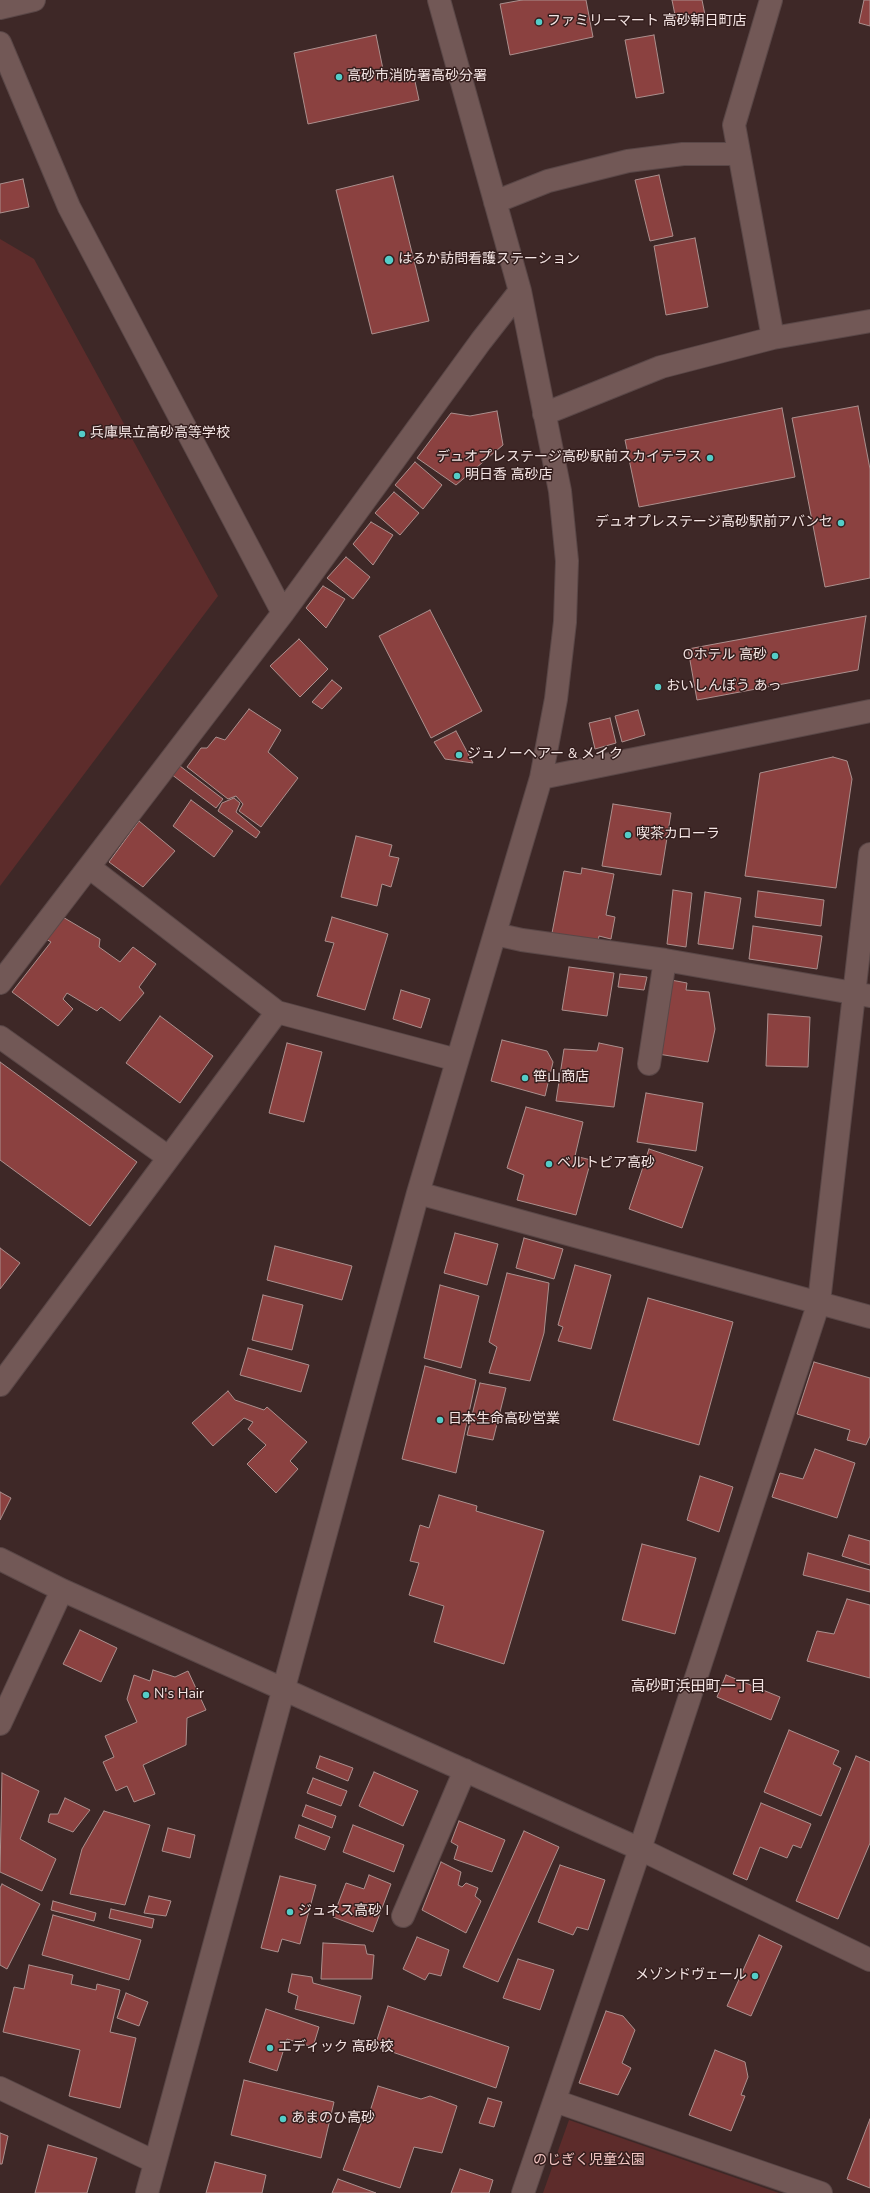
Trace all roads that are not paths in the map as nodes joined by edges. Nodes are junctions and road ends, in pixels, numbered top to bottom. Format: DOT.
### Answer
graph roads {
  1 [pos="439,0"];
  2 [pos="771,0"];
  3 [pos="28,1"];
  4 [pos="0,8"];
  5 [pos="0,43"];
  6 [pos="738,154"];
  7 [pos="495,202"];
  8 [pos="520,291"];
  9 [pos="870,321"];
  10 [pos="773,338"];
  11 [pos="544,414"];
  12 [pos="283,613"];
  13 [pos="870,711"];
  14 [pos="541,778"];
  15 [pos="870,854"];
  16 [pos="89,867"];
  17 [pos="495,934"];
  18 [pos="665,960"];
  19 [pos="0,983"];
  20 [pos="862,995"];
  21 [pos="277,1012"];
  22 [pos="0,1037"];
  23 [pos="457,1060"];
  24 [pos="649,1064"];
  25 [pos="168,1157"];
  26 [pos="418,1193"];
  27 [pos="819,1302"];
  28 [pos="870,1317"];
  29 [pos="0,1385"];
  30 [pos="0,1560"];
  31 [pos="62,1590"];
  32 [pos="283,1688"];
  33 [pos="0,1724"];
  34 [pos="465,1770"];
  35 [pos="640,1849"];
  36 [pos="403,1916"];
  37 [pos="870,1960"];
  38 [pos="0,2088"];
  39 [pos="555,2101"];
  40 [pos="155,2162"];
  41 [pos="147,2193"];
  42 [pos="523,2193"];
  43 [pos="821,2193"];
  1 -- 7 [label="street"];
  2 -- 6 [label="street"];
  3 -- 4 [label="street"];
  5 -- 12 [label="street"];
  6 -- 7 [label="street"];
  6 -- 10 [label="street"];
  7 -- 8 [label="street"];
  8 -- 11 [label="street"];
  8 -- 12 [label="street"];
  9 -- 10 [label="street"];
  10 -- 11 [label="street"];
  11 -- 14 [label="street"];
  12 -- 16 [label="street"];
  13 -- 14 [label="street"];
  14 -- 17 [label="street"];
  15 -- 20 [label="street"];
  16 -- 19 [label="street"];
  16 -- 21 [label="street"];
  17 -- 18 [label="street"];
  17 -- 23 [label="street"];
  18 -- 20 [label="street"];
  18 -- 24 [label="street"];
  20 -- 27 [label="street"];
  21 -- 23 [label="street"];
  21 -- 25 [label="street"];
  22 -- 25 [label="street"];
  23 -- 26 [label="street"];
  25 -- 29 [label="street"];
  26 -- 27 [label="street"];
  26 -- 32 [label="street"];
  27 -- 28 [label="street"];
  27 -- 35 [label="street"];
  30 -- 31 [label="street"];
  31 -- 32 [label="street"];
  31 -- 33 [label="street"];
  32 -- 34 [label="street"];
  32 -- 40 [label="street"];
  34 -- 35 [label="street"];
  34 -- 36 [label="street"];
  35 -- 37 [label="street"];
  35 -- 39 [label="street"];
  38 -- 40 [label="street"];
  39 -- 42 [label="street"];
  39 -- 43 [label="street"];
  40 -- 41 [label="street"];
}
